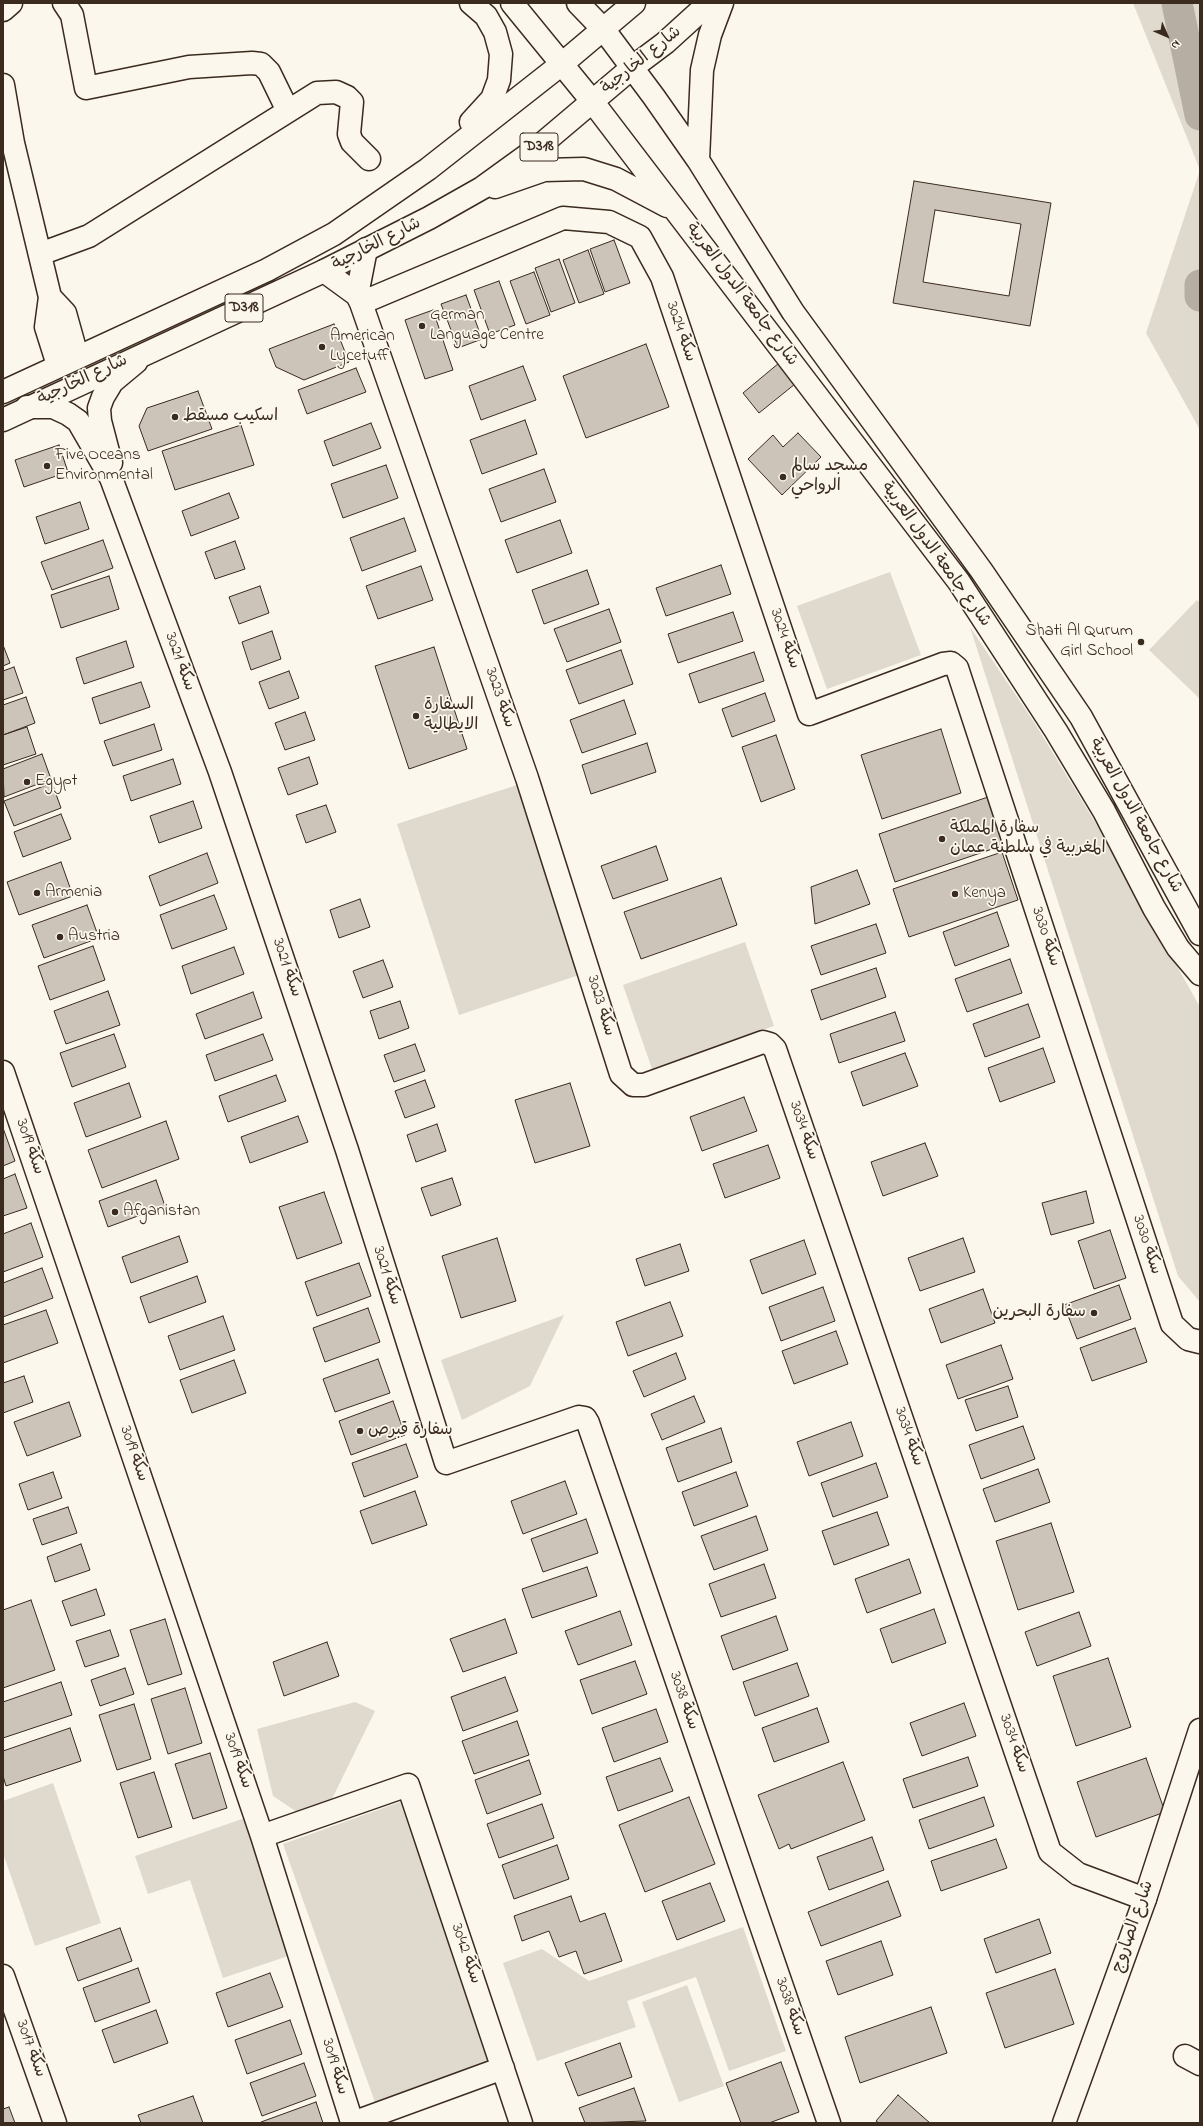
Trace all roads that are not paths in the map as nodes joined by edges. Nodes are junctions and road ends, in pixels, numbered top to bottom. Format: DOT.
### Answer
graph roads {
  1 [pos="11,3"];
  2 [pos="64,3"];
  3 [pos="471,3"];
  4 [pos="512,3"];
  5 [pos="578,3"];
  6 [pos="634,3"];
  7 [pos="709,3"];
  8 [pos="722,3"];
  9 [pos="3,10"];
  10 [pos="604,30"];
  11 [pos="562,63"];
  12 [pos="633,67"];
  13 [pos="3,85"];
  14 [pos="592,102"];
  15 [pos="288,111"];
  16 [pos="8,144"];
  17 [pos="369,159"];
  18 [pos="698,160"];
  19 [pos="428,169"];
  20 [pos="482,188"];
  21 [pos="677,212"];
  22 [pos="366,249"];
  23 [pos="40,254"];
  24 [pos="324,271"];
  25 [pos="359,299"];
  26 [pos="148,351"];
  27 [pos="68,361"];
  28 [pos="3,392"];
  29 [pos="27,407"];
  30 [pos="3,420"];
  31 [pos="111,478"];
  32 [pos="809,714"];
  33 [pos="1200,934"];
  34 [pos="1200,974"];
  35 [pos="3,1072"];
  36 [pos="649,1083"];
  37 [pos="1200,1342"];
  38 [pos="446,1463"];
  39 [pos="1200,1730"];
  40 [pos="262,1836"];
  41 [pos="1145,1899"];
  42 [pos="3,1976"];
  43 [pos="503,2068"];
  44 [pos="1069,2122"];
  45 [pos="55,2123"];
  46 [pos="521,2123"];
  47 [pos="829,2123"];
  1 -- 9 [label="street"];
  2 -- 15 [label="street"];
  3 -- 19 [label="street"];
  4 -- 11 [label="street, شارع جامعة الدول العربية"];
  5 -- 10 [label="street, شارع جامعة الدول العربية"];
  6 -- 10 [label="street, شارع الخارجية / D318"];
  7 -- 12 [label="street, شارع الخارجية / D318"];
  8 -- 18 [label="street"];
  10 -- 11 [label="street, شارع الخارجية / D318"];
  10 -- 12 [label="street, شارع جامعة الدول العربية"];
  11 -- 14 [label="street, شارع جامعة الدول العربية"];
  11 -- 19 [label="street, شارع الخارجية / D318"];
  12 -- 14 [label="street, شارع الخارجية / D318"];
  12 -- 18 [label="street, شارع جامعة الدول العربية"];
  13 -- 16 [label="street"];
  14 -- 20 [label="street, شارع الخارجية / D318"];
  14 -- 21 [label="street, شارع جامعة الدول العربية"];
  15 -- 17 [label="street"];
  15 -- 23 [label="street"];
  16 -- 23 [label="street"];
  18 -- 33 [label="street, شارع جامعة الدول العربية"];
  19 -- 27 [label="street, شارع الخارجية / D318"];
  20 -- 21 [label="street"];
  20 -- 22 [label="street, شارع الخارجية / D318"];
  21 -- 34 [label="street, شارع جامعة الدول العربية"];
  22 -- 24 [label="street, شارع الخارجية / D318"];
  22 -- 25 [label="street"];
  23 -- 27 [label="street"];
  24 -- 25 [label="street"];
  24 -- 26 [label="street, شارع الخارجية / D318"];
  25 -- 32 [label="street, سكة 3024"];
  25 -- 36 [label="street, سكة 3023"];
  26 -- 29 [label="street, شارع الخارجية / D318"];
  26 -- 31 [label="street, سكة 3021"];
  27 -- 28 [label="street, شارع الخارجية / D318"];
  29 -- 30 [label="street, شارع الخارجية / D318"];
  29 -- 31 [label="street, سكة 3021"];
  31 -- 38 [label="street, سكة 3021"];
  32 -- 37 [label="street, سكة 3030"];
  35 -- 40 [label="street, سكة 3019"];
  36 -- 41 [label="street, سكة 3034"];
  38 -- 47 [label="street, سكة 3038"];
  39 -- 41 [label="street, شارع الصاروج"];
  40 -- 43 [label="street, سكة 3042"];
  40 -- 43 [label="street, سكة 3019"];
  41 -- 44 [label="street, شارع الصاروج"];
  42 -- 45 [label="street, سكة 3017"];
  43 -- 46 [label="street, سكة 3042"];
}
